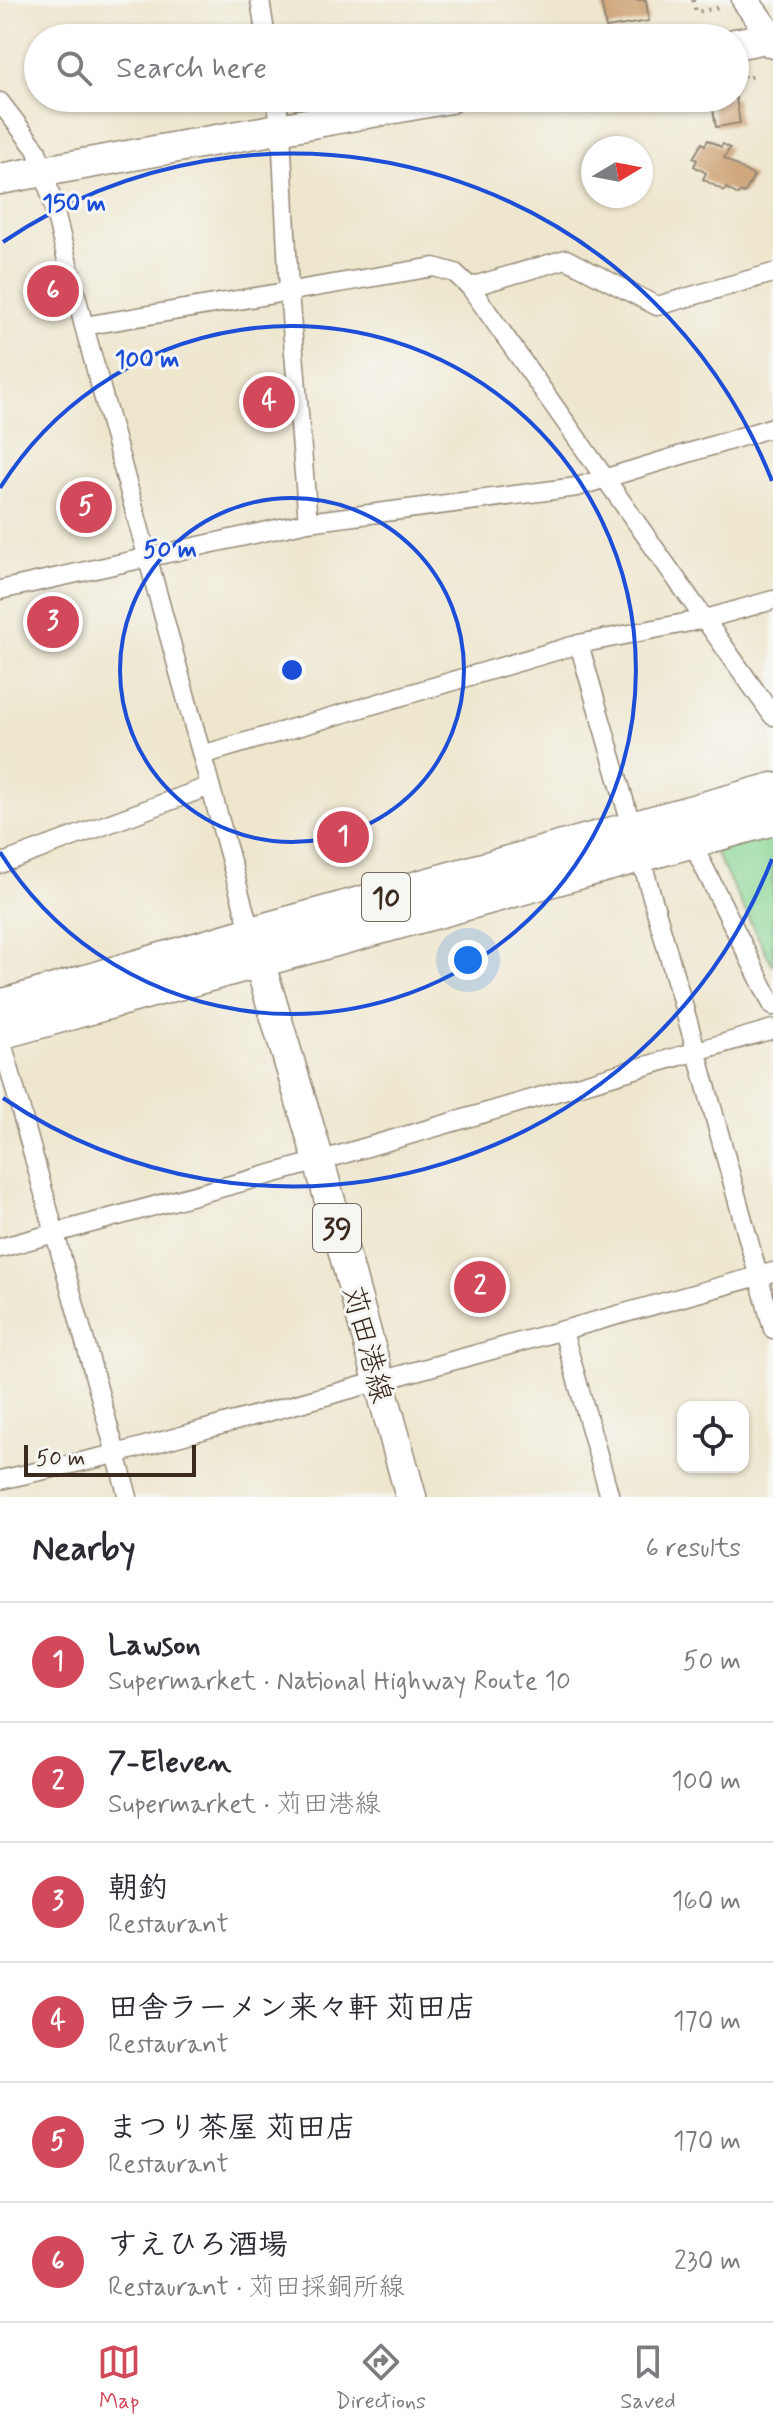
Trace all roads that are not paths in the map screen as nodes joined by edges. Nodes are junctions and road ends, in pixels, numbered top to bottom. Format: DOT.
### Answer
graph roads {
  1 [pos="260,0"];
  2 [pos="735,3"];
  3 [pos="264,24"];
  4 [pos="773,27"];
  5 [pos="773,39"];
  6 [pos="749,51"];
  7 [pos="0,102"];
  8 [pos="278,112"];
  9 [pos="376,112"];
  10 [pos="281,130"];
  11 [pos="44,170"];
  12 [pos="0,179"];
  13 [pos="773,273"];
  14 [pos="470,287"];
  15 [pos="289,292"];
  16 [pos="84,326"];
  17 [pos="773,427"];
  18 [pos="604,477"];
  19 [pos="308,522"];
  20 [pos="147,556"];
  21 [pos="0,590"];
  22 [pos="773,600"];
  23 [pos="705,619"];
  24 [pos="579,644"];
  25 [pos="773,716"];
  26 [pos="202,755"];
  27 [pos="210,786"];
  28 [pos="773,790"];
  29 [pos="773,818"];
  30 [pos="690,839"];
  31 [pos="637,841"];
  32 [pos="0,864"];
  33 [pos="255,948"];
  34 [pos="773,1006"];
  35 [pos="0,1007"];
  36 [pos="773,1029"];
  37 [pos="0,1034"];
  38 [pos="697,1053"];
  39 [pos="319,1161"];
  40 [pos="55,1233"];
  41 [pos="0,1248"];
  42 [pos="766,1274"];
  43 [pos="773,1329"];
  44 [pos="563,1331"];
  45 [pos="378,1380"];
  46 [pos="116,1454"];
  47 [pos="0,1480"];
  48 [pos="128,1497"];
  49 [pos="411,1497"];
  50 [pos="610,1497"];
  1 -- 3 [label="street"];
  2 -- 5 [label="main road"];
  4 -- 5 [label="main road"];
  5 -- 6 [label="main road"];
  7 -- 11 [label="street"];
  8 -- 10 [label="street"];
  9 -- 10 [label="main road"];
  10 -- 11 [label="main road"];
  10 -- 15 [label="street"];
  11 -- 12 [label="main road"];
  11 -- 16 [label="street"];
  13 -- 14 [label="street"];
  14 -- 15 [label="street"];
  14 -- 18 [label="street"];
  15 -- 16 [label="street"];
  15 -- 19 [label="street"];
  16 -- 20 [label="street"];
  17 -- 18 [label="street"];
  18 -- 19 [label="street"];
  18 -- 23 [label="street"];
  19 -- 20 [label="street"];
  20 -- 21 [label="street"];
  20 -- 26 [label="street"];
  22 -- 23 [label="street"];
  23 -- 24 [label="street"];
  23 -- 25 [label="street"];
  24 -- 26 [label="street"];
  24 -- 31 [label="street"];
  26 -- 27 [label="street"];
  27 -- 32 [label="street"];
  27 -- 33 [label="street"];
  28 -- 31 [label="highway, 10"];
  29 -- 30 [label="highway, 10"];
  30 -- 31 [label="highway, 10"];
  30 -- 34 [label="street"];
  31 -- 33 [label="highway, 10"];
  31 -- 38 [label="street"];
  33 -- 35 [label="highway, 10"];
  33 -- 37 [label="highway, 10"];
  33 -- 39 [label="main road, 苅田港線 / 39"];
  36 -- 38 [label="street"];
  37 -- 40 [label="street"];
  38 -- 39 [label="street"];
  38 -- 42 [label="street"];
  39 -- 40 [label="street"];
  39 -- 45 [label="main road, 苅田港線 / 39"];
  40 -- 41 [label="street"];
  40 -- 46 [label="street"];
  42 -- 43 [label="street"];
  42 -- 44 [label="street"];
  44 -- 45 [label="street"];
  44 -- 50 [label="street"];
  45 -- 46 [label="street"];
  45 -- 49 [label="main road, 苅田港線 / 39"];
  46 -- 47 [label="street"];
  46 -- 48 [label="street"];
}
